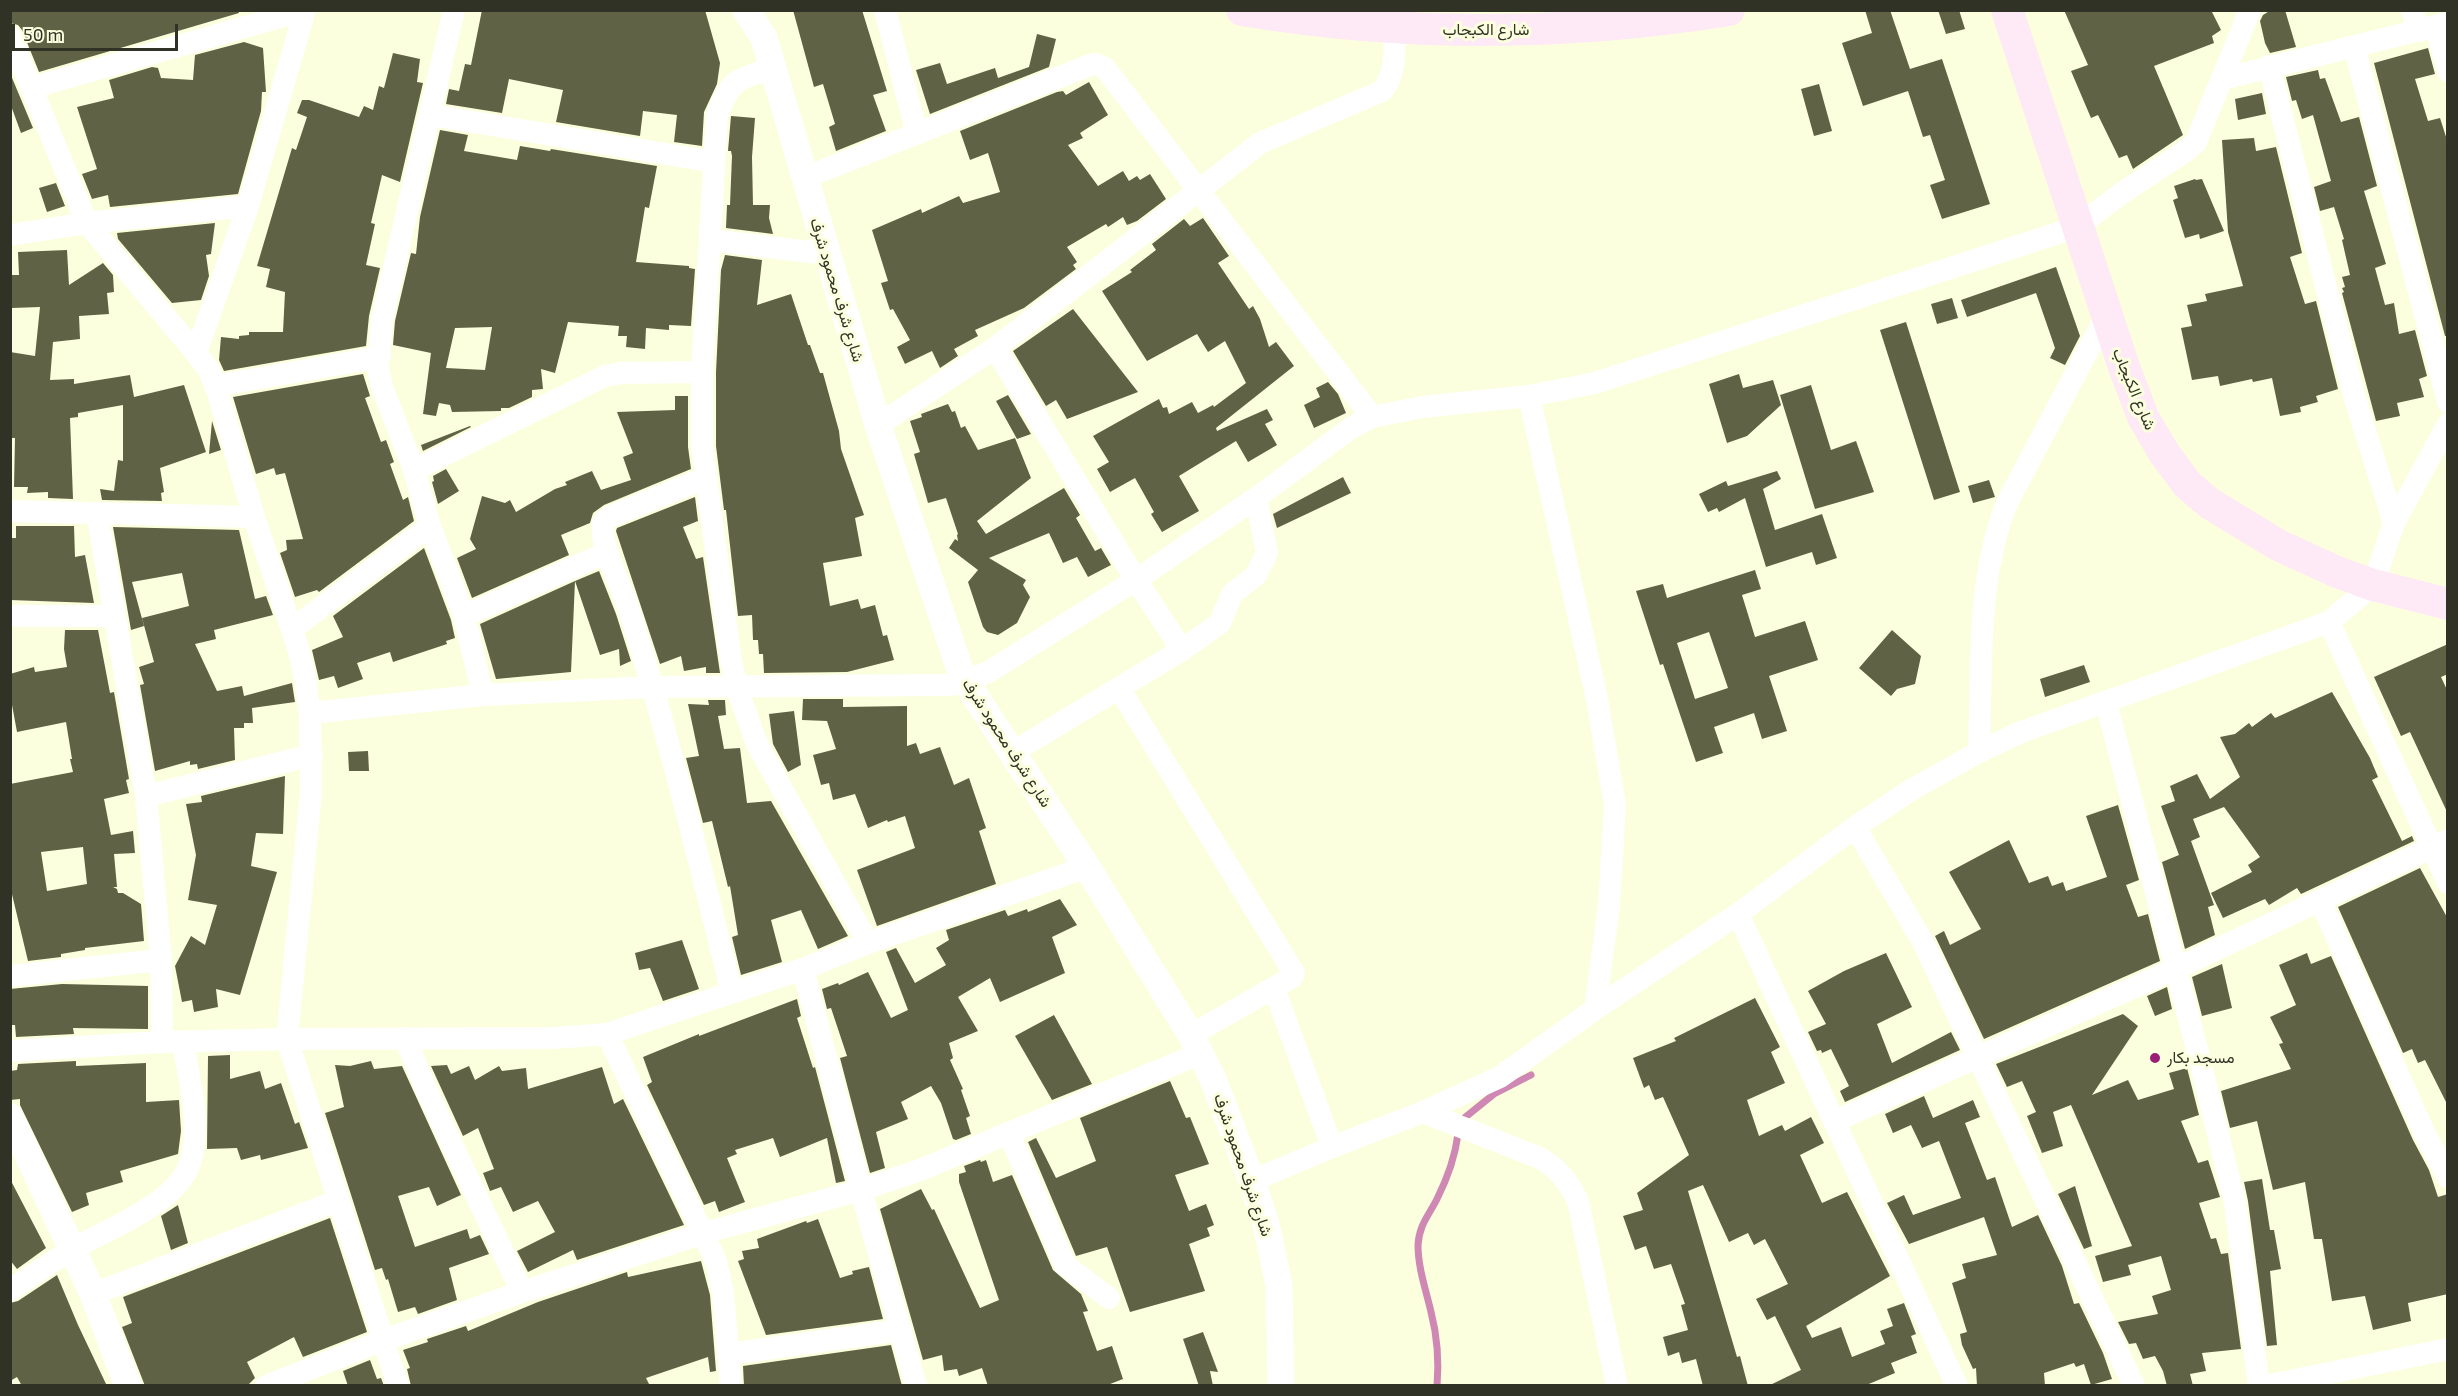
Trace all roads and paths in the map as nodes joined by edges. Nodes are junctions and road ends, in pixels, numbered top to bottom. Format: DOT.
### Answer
graph roads {
  1 [pos="305,10"];
  2 [pos="454,10"];
  3 [pos="746,10"];
  4 [pos="766,10"];
  5 [pos="885,10"];
  6 [pos="1242,10"];
  7 [pos="1729,10"];
  8 [pos="2007,10"];
  9 [pos="2250,10"];
  10 [pos="1394,19"];
  11 [pos="2429,23"];
  12 [pos="10,36"];
  13 [pos="764,38"];
  14 [pos="2354,46"];
  15 [pos="2270,66"];
  16 [pos="773,69"];
  17 [pos="2448,71"];
  18 [pos="2222,79"];
  19 [pos="31,88"];
  20 [pos="431,115"];
  21 [pos="916,134"];
  22 [pos="714,162"];
  23 [pos="804,178"];
  24 [pos="1200,191"];
  25 [pos="248,206"];
  26 [pos="87,223"];
  27 [pos="2077,227"];
  28 [pos="10,235"];
  29 [pos="711,240"];
  30 [pos="826,254"];
  31 [pos="2106,316"];
  32 [pos="995,348"];
  33 [pos="195,353"];
  34 [pos="380,357"];
  35 [pos="702,372"];
  36 [pos="215,386"];
  37 [pos="1529,396"];
  38 [pos="2448,402"];
  39 [pos="1372,417"];
  40 [pos="878,424"];
  41 [pos="2448,424"];
  42 [pos="414,470"];
  43 [pos="705,478"];
  44 [pos="1256,498"];
  45 [pos="10,511"];
  46 [pos="96,513"];
  47 [pos="254,517"];
  48 [pos="2394,523"];
  49 [pos="430,526"];
  50 [pos="608,552"];
  51 [pos="1136,580"];
  52 [pos="2373,585"];
  53 [pos="2448,604"];
  54 [pos="10,616"];
  55 [pos="114,616"];
  56 [pos="464,616"];
  57 [pos="2329,622"];
  58 [pos="292,629"];
  59 [pos="1182,650"];
  60 [pos="966,682"];
  61 [pos="736,686"];
  62 [pos="653,687"];
  63 [pos="1119,688"];
  64 [pos="483,694"];
  65 [pos="2106,702"];
  66 [pos="310,713"];
  67 [pos="1013,752"];
  68 [pos="1979,752"];
  69 [pos="312,755"];
  70 [pos="146,796"];
  71 [pos="1854,826"];
  72 [pos="2440,844"];
  73 [pos="1087,867"];
  74 [pos="2448,883"];
  75 [pos="2321,902"];
  76 [pos="1738,914"];
  77 [pos="868,944"];
  78 [pos="161,960"];
  79 [pos="803,969"];
  80 [pos="2175,969"];
  81 [pos="10,976"];
  82 [pos="1274,988"];
  83 [pos="732,993"];
  84 [pos="1595,1009"];
  85 [pos="607,1034"];
  86 [pos="405,1038"];
  87 [pos="287,1039"];
  88 [pos="172,1042"];
  89 [pos="1196,1044"];
  90 [pos="10,1051"];
  91 [pos="1978,1059"];
  92 [pos="1423,1112"];
  93 [pos="10,1117"];
  94 [pos="1835,1122"];
  95 [pos="1009,1133"];
  96 [pos="1332,1147"];
  97 [pos="2448,1177"];
  98 [pos="1252,1181"];
  99 [pos="861,1190"];
  100 [pos="337,1201"];
  101 [pos="704,1233"];
  102 [pos="73,1249"];
  103 [pos="10,1290"];
  104 [pos="522,1292"];
  105 [pos="93,1294"];
  106 [pos="1109,1298"];
  107 [pos="901,1330"];
  108 [pos="384,1340"];
  109 [pos="2448,1349"];
  110 [pos="729,1354"];
  111 [pos="727,1384"];
  112 [pos="128,1386"];
  113 [pos="266,1386"];
  114 [pos="398,1386"];
  115 [pos="916,1386"];
  116 [pos="1281,1386"];
  117 [pos="1617,1386"];
  118 [pos="1957,1386"];
  119 [pos="2133,1386"];
  120 [pos="2259,1386"];
  121 [pos="2265,1386"];
  1 -- 19 [label="street"];
  1 -- 25 [label="street"];
  2 -- 20 [label="street"];
  3 -- 13 [label="street"];
  4 -- 13 [label="street"];
  5 -- 21 [label="street"];
  6 -- 10 [label="main road, شارع الكبجاب"];
  7 -- 10 [label="main road, شارع الكبجاب"];
  8 -- 27 [label="main road, شارع الكبجاب"];
  9 -- 18 [label="street"];
  10 -- 24 [label="street"];
  11 -- 14 [label="street"];
  11 -- 17 [label="street"];
  12 -- 19 [label="street"];
  13 -- 16 [label="street, شارع شرف محمود شرف"];
  14 -- 15 [label="street"];
  14 -- 38 [label="street"];
  15 -- 18 [label="street"];
  15 -- 48 [label="street"];
  16 -- 22 [label="street"];
  16 -- 23 [label="street, شارع شرف محمود شرف"];
  18 -- 27 [label="street"];
  19 -- 26 [label="street"];
  20 -- 22 [label="street"];
  20 -- 34 [label="street"];
  21 -- 23 [label="street"];
  21 -- 24 [label="street"];
  22 -- 29 [label="street"];
  23 -- 30 [label="street, شارع شرف محمود شرف"];
  24 -- 32 [label="street"];
  24 -- 39 [label="street"];
  25 -- 26 [label="street"];
  25 -- 33 [label="street"];
  26 -- 28 [label="street"];
  26 -- 33 [label="street"];
  27 -- 31 [label="main road, شارع الكبجاب"];
  27 -- 37 [label="street"];
  29 -- 30 [label="street"];
  29 -- 35 [label="street"];
  30 -- 40 [label="street, شارع شرف محمود شرف"];
  31 -- 52 [label="main road, شارع الكبجاب"];
  31 -- 68 [label="street"];
  32 -- 40 [label="street"];
  32 -- 51 [label="street"];
  33 -- 36 [label="street"];
  34 -- 36 [label="street"];
  34 -- 42 [label="street"];
  35 -- 42 [label="street"];
  35 -- 43 [label="street"];
  36 -- 47 [label="street"];
  37 -- 39 [label="street"];
  37 -- 84 [label="street"];
  39 -- 44 [label="street"];
  40 -- 60 [label="street, شارع شرف محمود شرف"];
  41 -- 48 [label="street"];
  42 -- 49 [label="street"];
  43 -- 50 [label="street"];
  43 -- 61 [label="street"];
  44 -- 51 [label="street"];
  44 -- 59 [label="street"];
  45 -- 46 [label="street"];
  46 -- 47 [label="street"];
  46 -- 55 [label="street"];
  47 -- 58 [label="street"];
  48 -- 52 [label="street"];
  49 -- 56 [label="street"];
  49 -- 58 [label="street"];
  50 -- 56 [label="street"];
  50 -- 62 [label="street"];
  51 -- 59 [label="street"];
  51 -- 60 [label="street"];
  52 -- 53 [label="main road, شارع الكبجاب"];
  52 -- 57 [label="street"];
  54 -- 55 [label="street"];
  55 -- 70 [label="street"];
  56 -- 64 [label="street"];
  57 -- 65 [label="street"];
  57 -- 72 [label="street"];
  58 -- 66 [label="street"];
  59 -- 63 [label="street"];
  60 -- 61 [label="street"];
  60 -- 67 [label="street, شارع شرف محمود شرف"];
  61 -- 62 [label="street"];
  61 -- 77 [label="street"];
  62 -- 64 [label="street"];
  62 -- 83 [label="street"];
  63 -- 67 [label="street"];
  63 -- 82 [label="street"];
  64 -- 66 [label="street"];
  65 -- 68 [label="street"];
  65 -- 80 [label="street"];
  66 -- 69 [label="street"];
  67 -- 73 [label="street, شارع شرف محمود شرف"];
  68 -- 71 [label="street"];
  69 -- 70 [label="street"];
  69 -- 87 [label="street"];
  70 -- 78 [label="street"];
  71 -- 76 [label="street"];
  71 -- 91 [label="street"];
  72 -- 74 [label="street"];
  72 -- 75 [label="street"];
  73 -- 77 [label="street"];
  73 -- 89 [label="street, شارع شرف محمود شرف"];
  75 -- 80 [label="street"];
  75 -- 97 [label="street"];
  76 -- 84 [label="street"];
  76 -- 94 [label="street"];
  77 -- 79 [label="street"];
  78 -- 81 [label="street"];
  78 -- 88 [label="street"];
  79 -- 83 [label="street"];
  79 -- 99 [label="street"];
  80 -- 91 [label="street"];
  80 -- 120 [label="street"];
  82 -- 89 [label="street"];
  82 -- 96 [label="street"];
  83 -- 85 [label="street"];
  84 -- 92 [label="street"];
  85 -- 86 [label="street"];
  85 -- 101 [label="street"];
  86 -- 87 [label="street"];
  86 -- 104 [label="street"];
  87 -- 88 [label="street"];
  87 -- 100 [label="street"];
  88 -- 90 [label="street"];
  88 -- 102 [label="street"];
  89 -- 95 [label="street"];
  89 -- 98 [label="street, شارع شرف محمود شرف"];
  91 -- 94 [label="street"];
  91 -- 119 [label="street"];
  92 -- 96 [label="street"];
  92 -- 117 [label="street"];
  93 -- 102 [label="street"];
  94 -- 118 [label="street"];
  95 -- 99 [label="street"];
  95 -- 106 [label="street"];
  96 -- 98 [label="street"];
  98 -- 116 [label="street, شارع شرف محمود شرف"];
  99 -- 101 [label="street"];
  99 -- 107 [label="street"];
  100 -- 105 [label="street"];
  100 -- 108 [label="street"];
  101 -- 104 [label="street"];
  101 -- 110 [label="street"];
  102 -- 103 [label="street"];
  102 -- 105 [label="street"];
  104 -- 108 [label="street"];
  105 -- 112 [label="street"];
  107 -- 110 [label="street"];
  107 -- 115 [label="street"];
  108 -- 113 [label="street"];
  108 -- 114 [label="street"];
  109 -- 121 [label="street"];
  110 -- 111 [label="street"];
}
